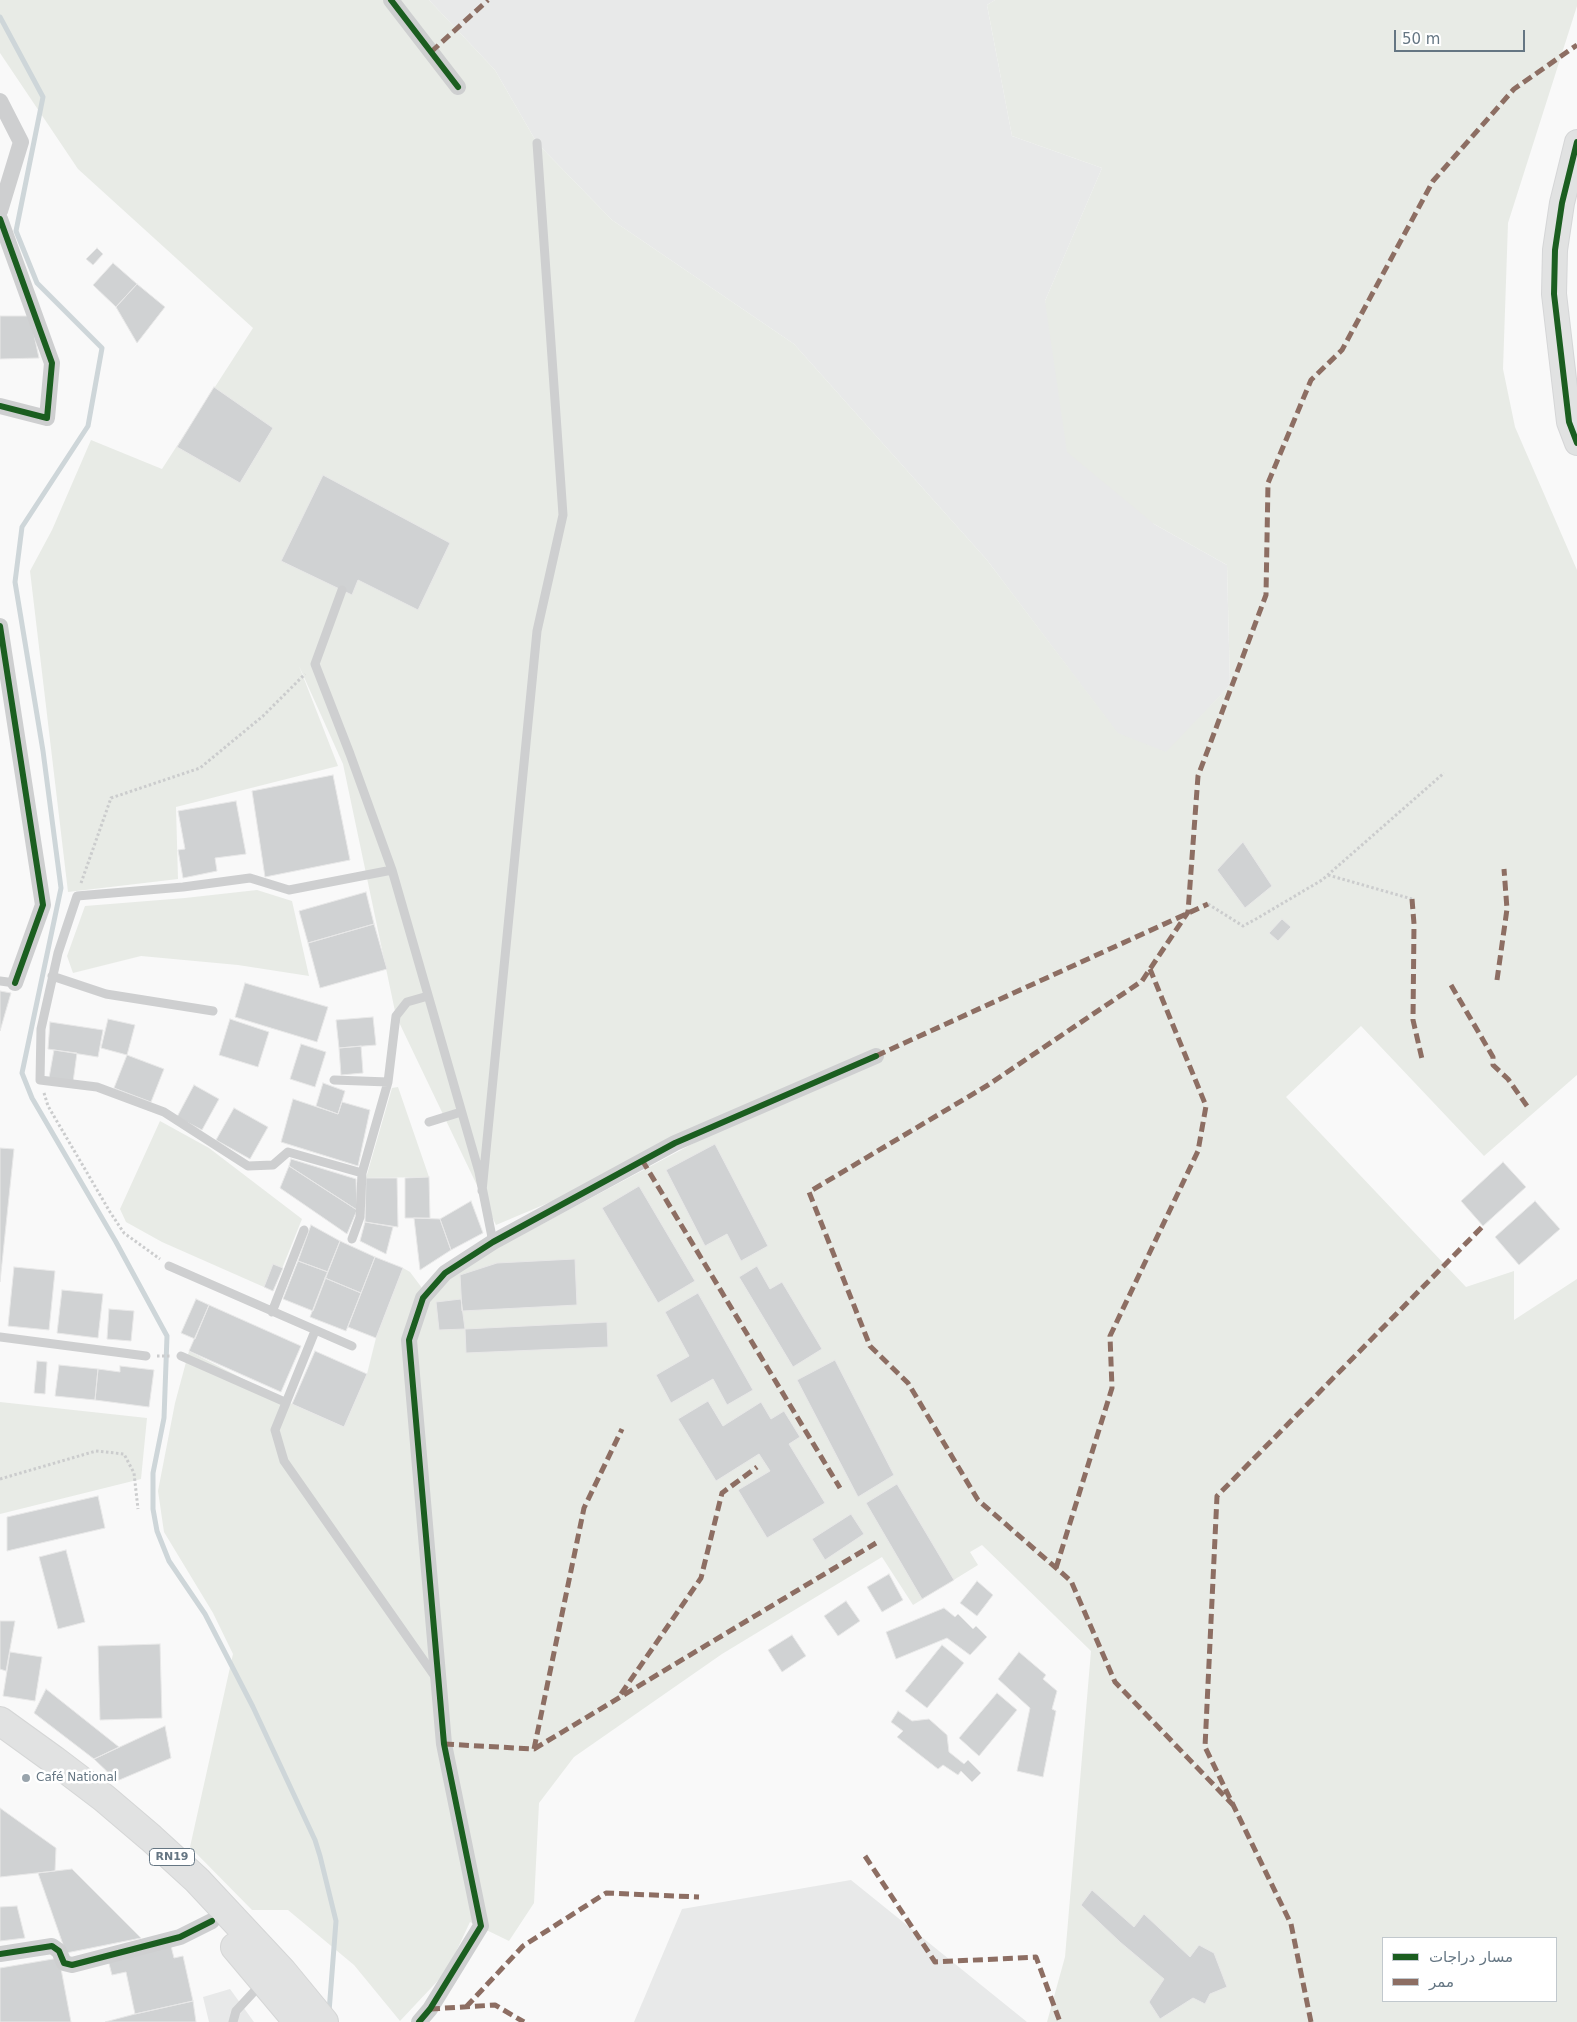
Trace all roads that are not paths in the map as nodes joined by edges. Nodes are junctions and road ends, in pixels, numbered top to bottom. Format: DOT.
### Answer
graph roads {
  1 [pos="391,0"];
  2 [pos="458,87"];
  3 [pos="0,101"];
  4 [pos="1577,142"];
  5 [pos="537,143"];
  6 [pos="0,211"];
  7 [pos="0,219"];
  8 [pos="0,406"];
  9 [pos="1577,443"];
  10 [pos="342,590"];
  11 [pos="0,626"];
  12 [pos="392,870"];
  13 [pos="52,976"];
  14 [pos="8,982"];
  15 [pos="428,996"];
  16 [pos="213,1011"];
  17 [pos="876,1056"];
  18 [pos="334,1080"];
  19 [pos="388,1082"];
  20 [pos="461,1112"];
  21 [pos="430,1122"];
  22 [pos="362,1173"];
  23 [pos="482,1191"];
  24 [pos="304,1230"];
  25 [pos="352,1239"];
  26 [pos="493,1242"];
  27 [pos="170,1266"];
  28 [pos="272,1312"];
  29 [pos="315,1331"];
  30 [pos="0,1337"];
  31 [pos="352,1346"];
  32 [pos="146,1356"];
  33 [pos="181,1356"];
  34 [pos="285,1402"];
  35 [pos="439,1682"];
  36 [pos="0,1721"];
  37 [pos="0,1744"];
  38 [pos="212,1922"];
  39 [pos="0,1954"];
  40 [pos="264,1980"];
  41 [pos="315,2021"];
  42 [pos="233,2022"];
  43 [pos="418,2022"];
  1 -- 2 [label="street"];
  3 -- 6 [label="street"];
  4 -- 9 [label="street"];
  5 -- 23 [label="lane"];
  7 -- 8 [label="street"];
  10 -- 12 [label="lane"];
  11 -- 14 [label="street"];
  12 -- 13 [label="lane"];
  12 -- 15 [label="lane"];
  13 -- 16 [label="lane"];
  13 -- 22 [label="lane"];
  15 -- 19 [label="lane"];
  15 -- 20 [label="lane"];
  17 -- 26 [label="street"];
  18 -- 19 [label="lane"];
  19 -- 22 [label="lane"];
  20 -- 21 [label="lane"];
  20 -- 23 [label="lane"];
  22 -- 25 [label="lane"];
  23 -- 26 [label="lane"];
  24 -- 28 [label="lane"];
  26 -- 35 [label="street"];
  27 -- 28 [label="lane"];
  28 -- 29 [label="lane"];
  29 -- 31 [label="lane"];
  29 -- 34 [label="lane"];
  30 -- 32 [label="lane"];
  33 -- 34 [label="lane"];
  34 -- 35 [label="lane"];
  35 -- 43 [label="street"];
  36 -- 41 [label="highway, RN19"];
  37 -- 38 [label="highway, RN19"];
  38 -- 39 [label="street"];
  38 -- 40 [label="highway, RN19"];
  40 -- 41 [label="highway, RN19"];
  40 -- 42 [label="lane"];
}
